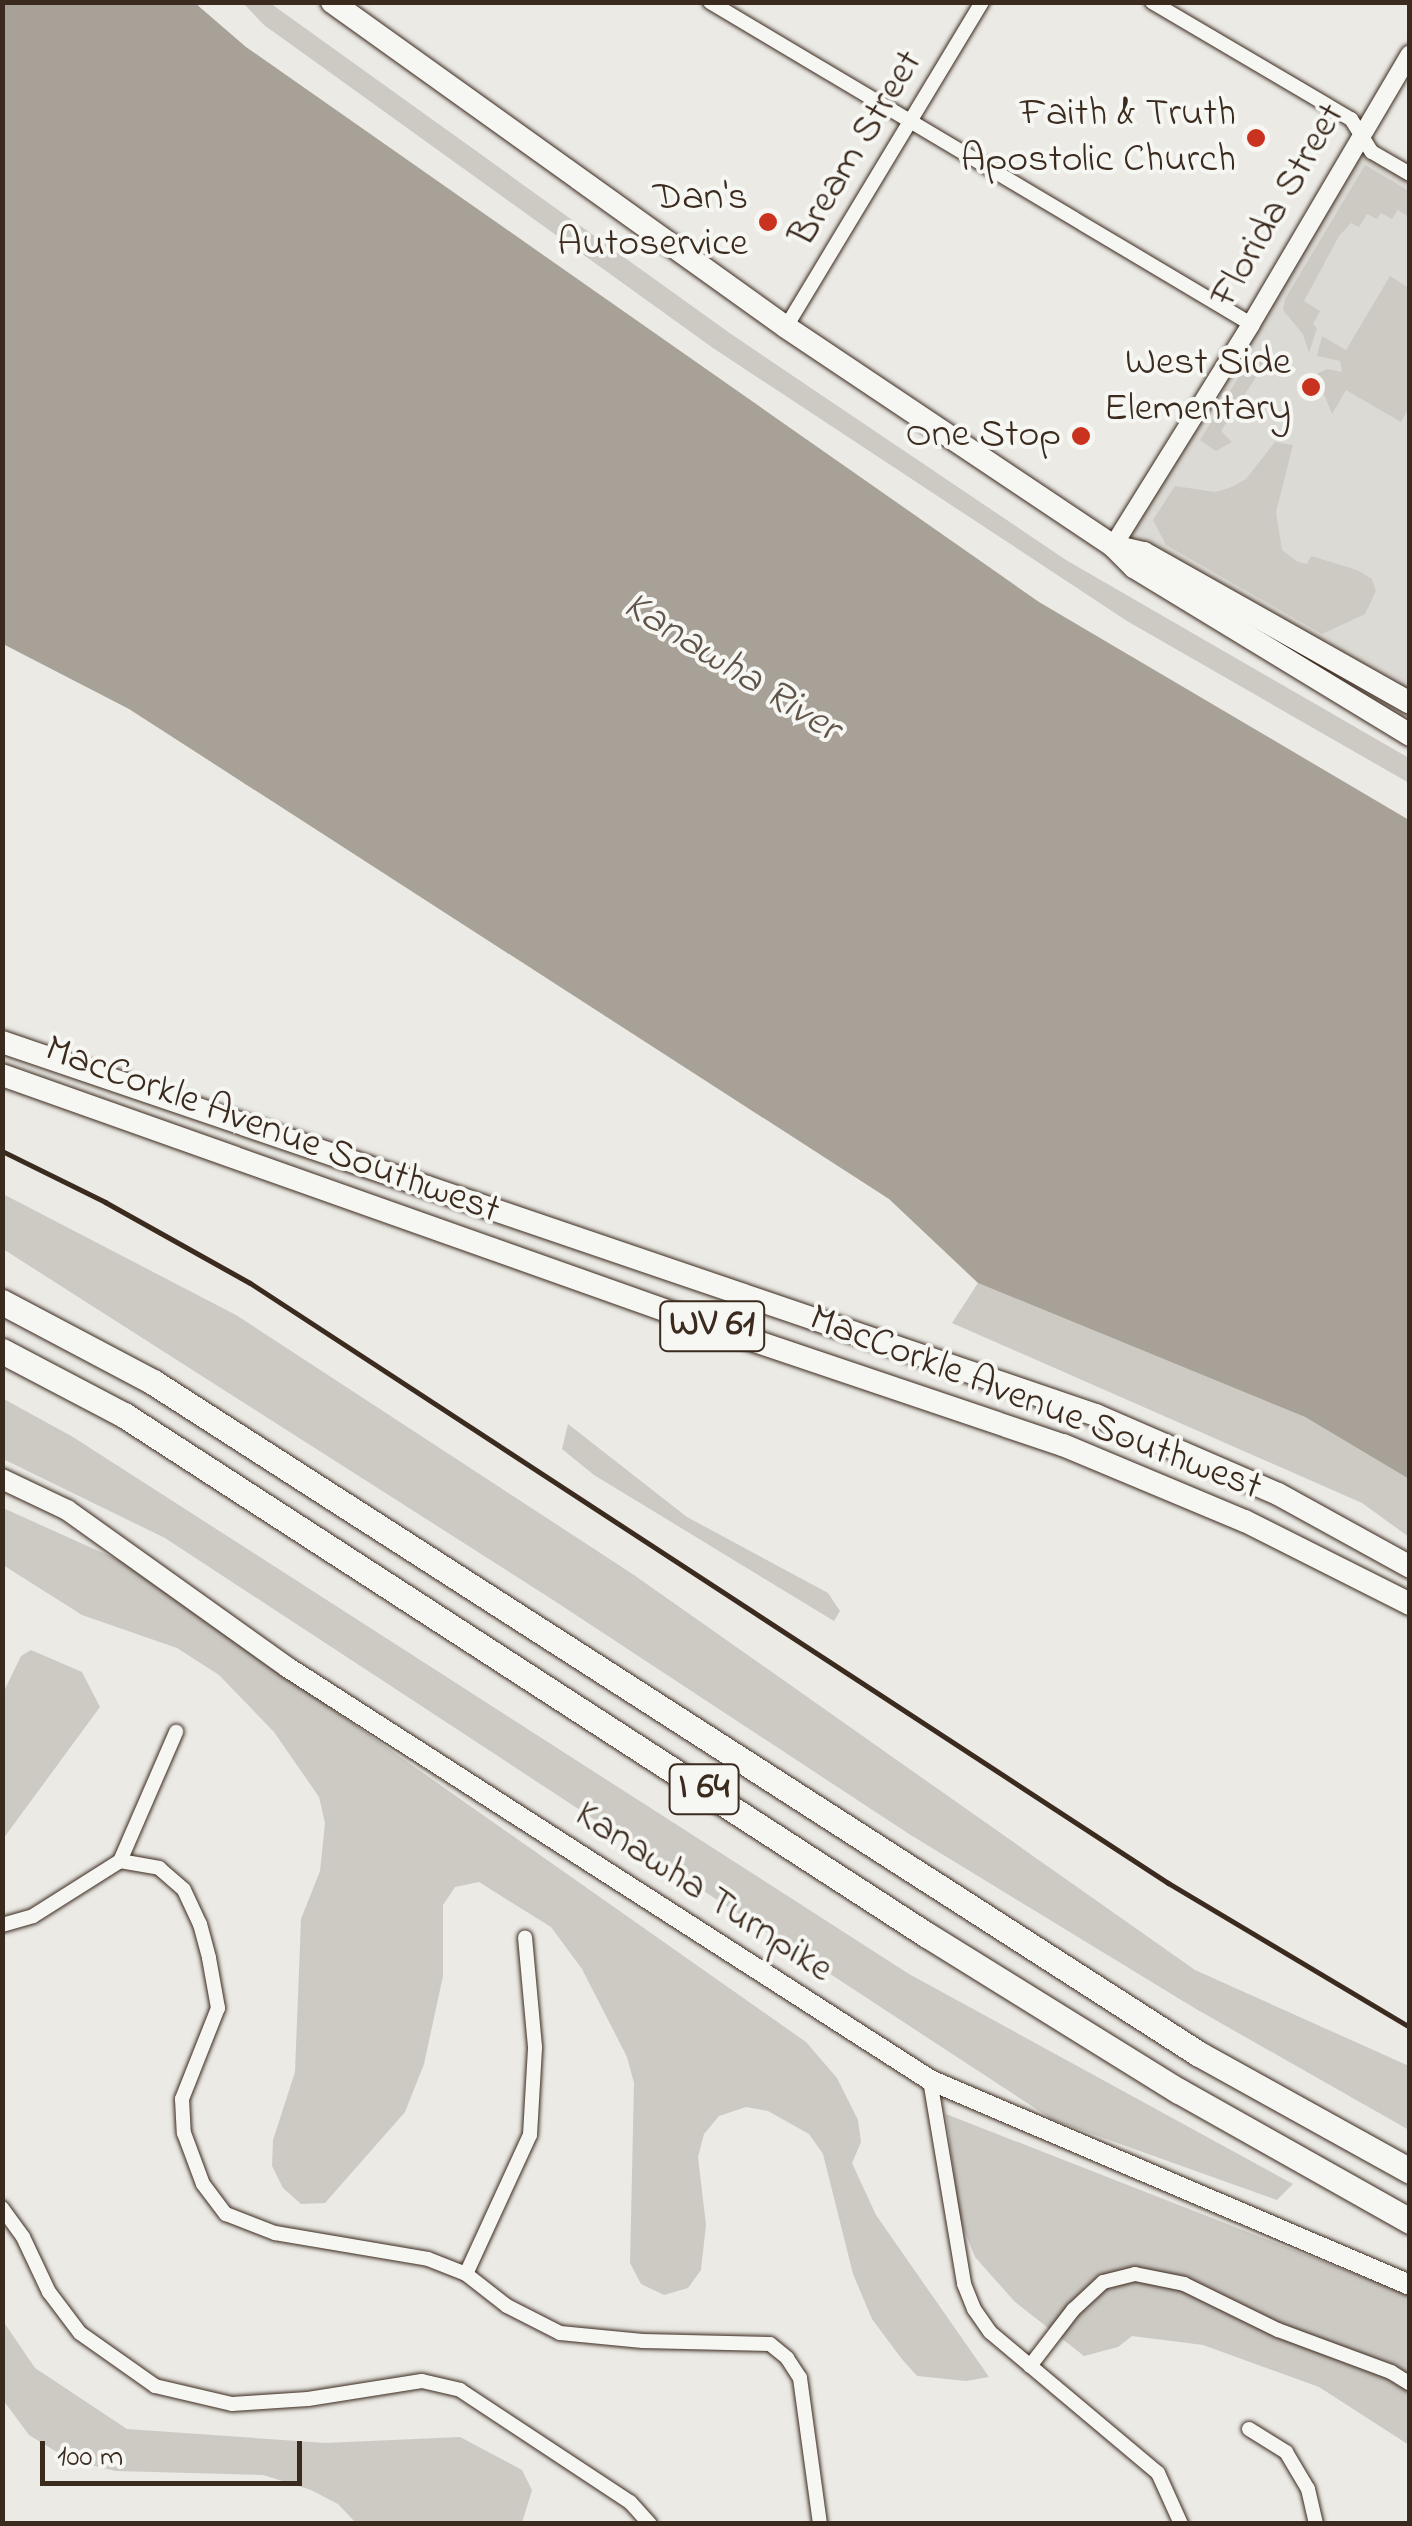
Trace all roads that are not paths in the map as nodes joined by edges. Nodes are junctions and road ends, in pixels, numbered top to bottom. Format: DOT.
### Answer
graph roads {
  1 [pos="332,2"];
  2 [pos="710,2"];
  3 [pos="982,2"];
  4 [pos="1152,2"];
  5 [pos="1410,54"];
  6 [pos="913,123"];
  7 [pos="1361,135"];
  8 [pos="1410,174"];
  9 [pos="1252,324"];
  10 [pos="786,328"];
  11 [pos="1114,546"];
  12 [pos="1410,703"];
  13 [pos="1410,735"];
  14 [pos="2,1042"];
  15 [pos="2,1074"];
  16 [pos="2,1302"];
  17 [pos="2,1351"];
  18 [pos="2,1480"];
  19 [pos="1410,1567"];
  20 [pos="1410,1604"];
  21 [pos="176,1732"];
  22 [pos="120,1861"];
  23 [pos="2,1925"];
  24 [pos="525,1937"];
  25 [pos="930,2080"];
  26 [pos="1410,2170"];
  27 [pos="2,2208"];
  28 [pos="1410,2221"];
  29 [pos="466,2274"];
  30 [pos="1410,2285"];
  31 [pos="1030,2366"];
  32 [pos="1410,2384"];
  33 [pos="1249,2428"];
  34 [pos="650,2524"];
  35 [pos="820,2524"];
  36 [pos="1181,2524"];
  37 [pos="1316,2524"];
  1 -- 10 [label="main road"];
  2 -- 6 [label="street"];
  3 -- 6 [label="street, Bream Street"];
  4 -- 7 [label="street"];
  5 -- 7 [label="street, Florida Street"];
  6 -- 9 [label="street"];
  6 -- 10 [label="street, Bream Street"];
  7 -- 8 [label="street"];
  7 -- 9 [label="street, Florida Street"];
  9 -- 11 [label="street, Florida Street"];
  10 -- 11 [label="main road"];
  11 -- 12 [label="main road"];
  11 -- 13 [label="main road"];
  14 -- 19 [label="main road, MacCorkle Avenue Southwest / WV 61"];
  15 -- 20 [label="main road, MacCorkle Avenue Southwest / WV 61"];
  16 -- 26 [label="highway, I 64"];
  17 -- 28 [label="highway, I 64"];
  18 -- 25 [label="main road, Kanawha Turnpike"];
  21 -- 22 [label="street"];
  22 -- 23 [label="street"];
  22 -- 29 [label="street"];
  24 -- 29 [label="street"];
  25 -- 30 [label="main road, Kanawha Turnpike"];
  25 -- 31 [label="street"];
  27 -- 34 [label="street"];
  29 -- 35 [label="street"];
  31 -- 32 [label="street"];
  31 -- 36 [label="street"];
  33 -- 37 [label="street"];
}
